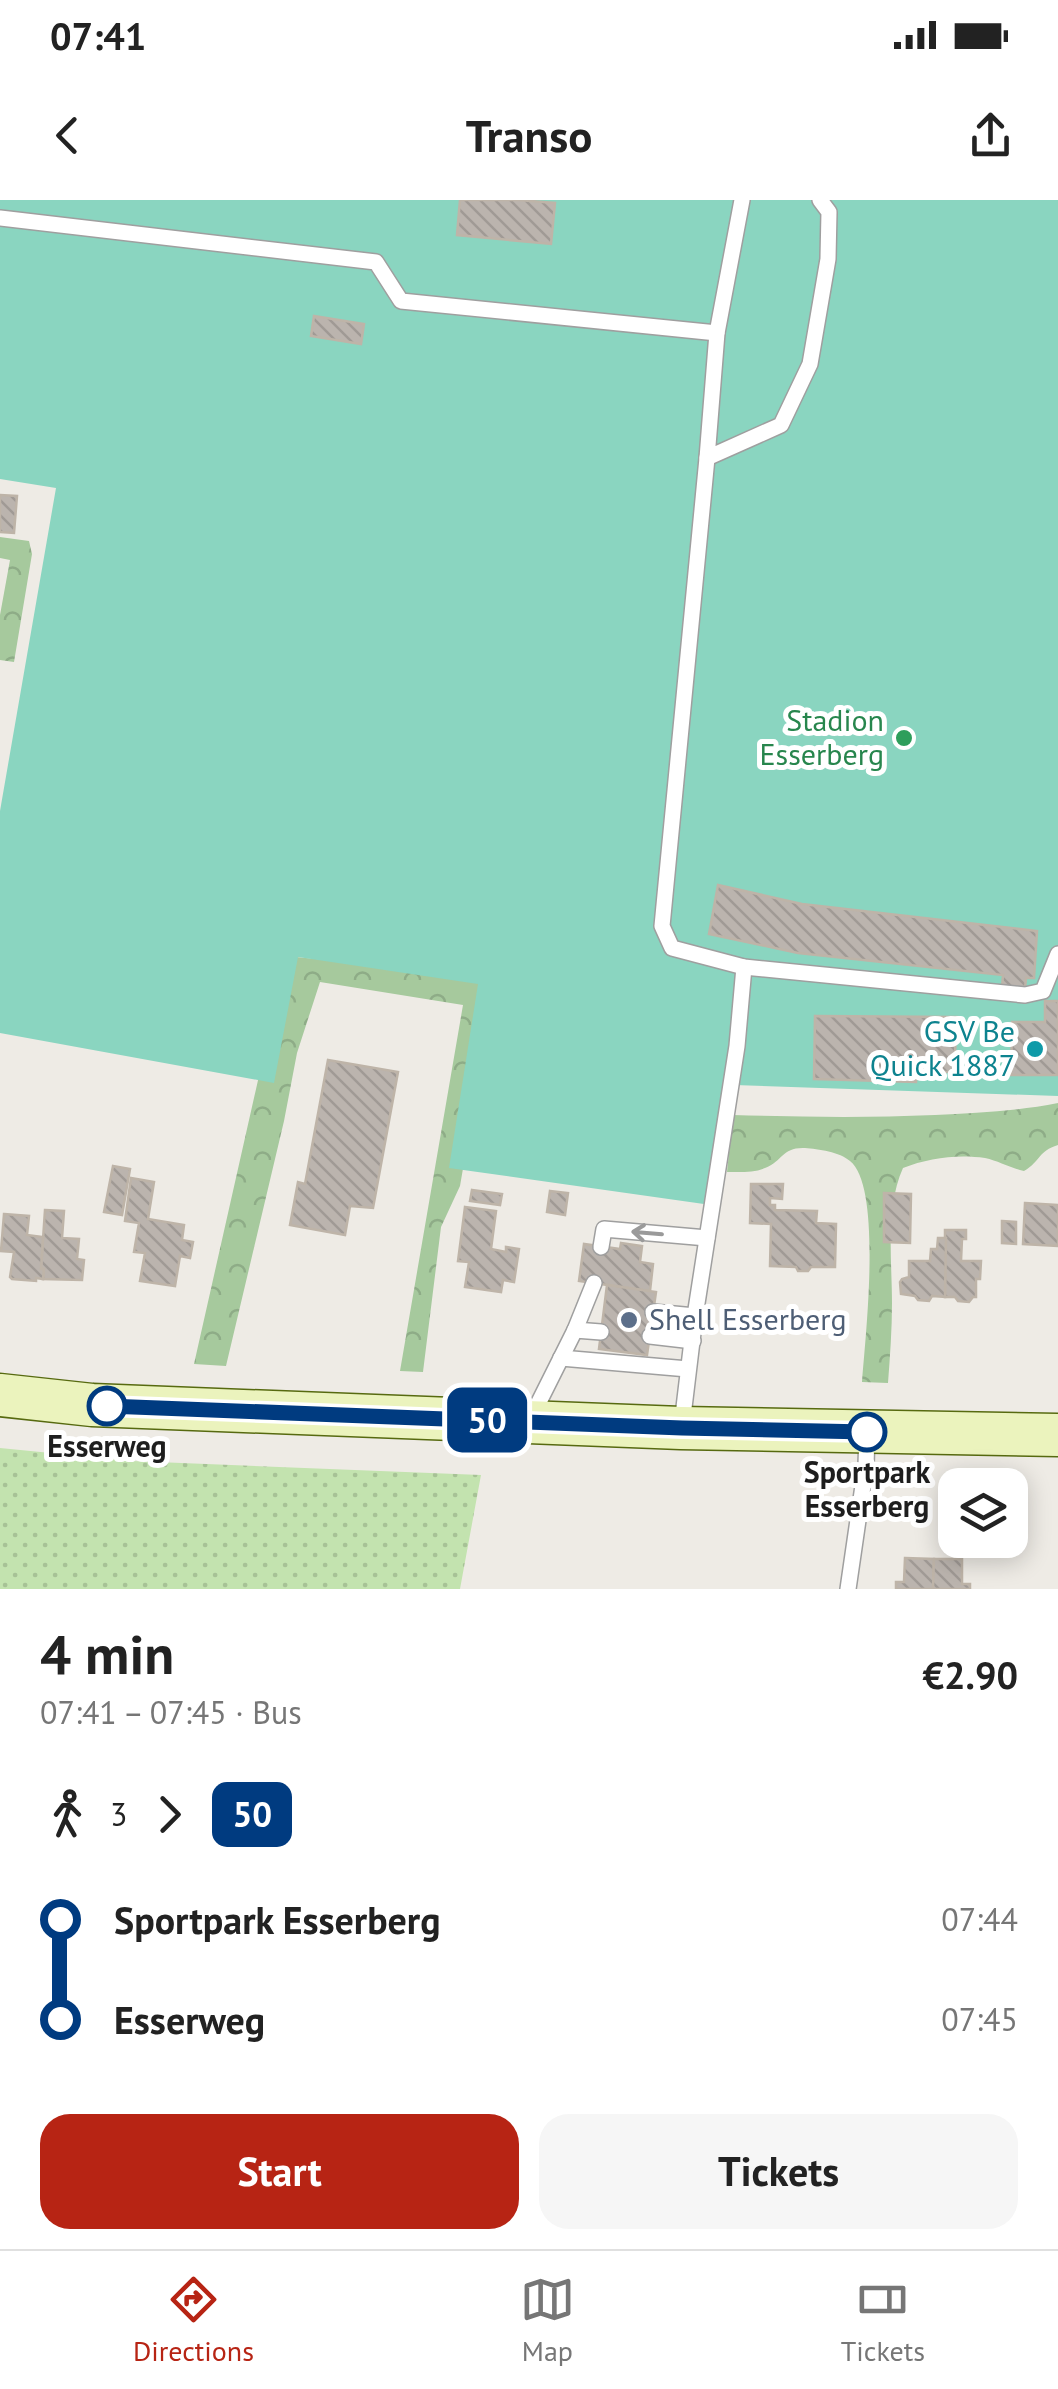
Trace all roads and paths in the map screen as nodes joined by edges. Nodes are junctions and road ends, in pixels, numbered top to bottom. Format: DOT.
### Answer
graph roads {
  1 [pos="742,200"];
  2 [pos="820,200"];
  3 [pos="0,218"];
  4 [pos="717,333"];
  5 [pos="707,458"];
  6 [pos="1058,954"];
  7 [pos="744,967"];
  8 [pos="707,1238"];
  9 [pos="601,1247"];
  10 [pos="604,1307"];
  11 [pos="653,1312"];
  12 [pos="696,1316"];
  13 [pos="575,1330"];
  14 [pos="601,1332"];
  15 [pos="650,1336"];
  16 [pos="693,1340"];
  17 [pos="561,1358"];
  18 [pos="688,1369"];
  19 [pos="0,1394"];
  20 [pos="529,1422"];
  21 [pos="682,1428"];
  22 [pos="867,1432"];
  23 [pos="1058,1435"];
  24 [pos="848,1589"];
  1 -- 4 [label="lane"];
  2 -- 5 [label="lane"];
  3 -- 4 [label="lane"];
  4 -- 5 [label="lane"];
  5 -- 7 [label="lane"];
  6 -- 7 [label="lane"];
  7 -- 8 [label="lane"];
  8 -- 9 [label="lane, one-way"];
  8 -- 12 [label="lane"];
  10 -- 13 [label="lane"];
  11 -- 12 [label="lane"];
  12 -- 16 [label="lane"];
  13 -- 14 [label="lane"];
  13 -- 17 [label="lane"];
  15 -- 16 [label="lane"];
  16 -- 18 [label="lane"];
  17 -- 18 [label="lane"];
  17 -- 20 [label="lane"];
  18 -- 21 [label="lane"];
  19 -- 20 [label="main road"];
  20 -- 21 [label="main road"];
  21 -- 22 [label="main road"];
  22 -- 23 [label="main road"];
  22 -- 24 [label="lane"];
}
